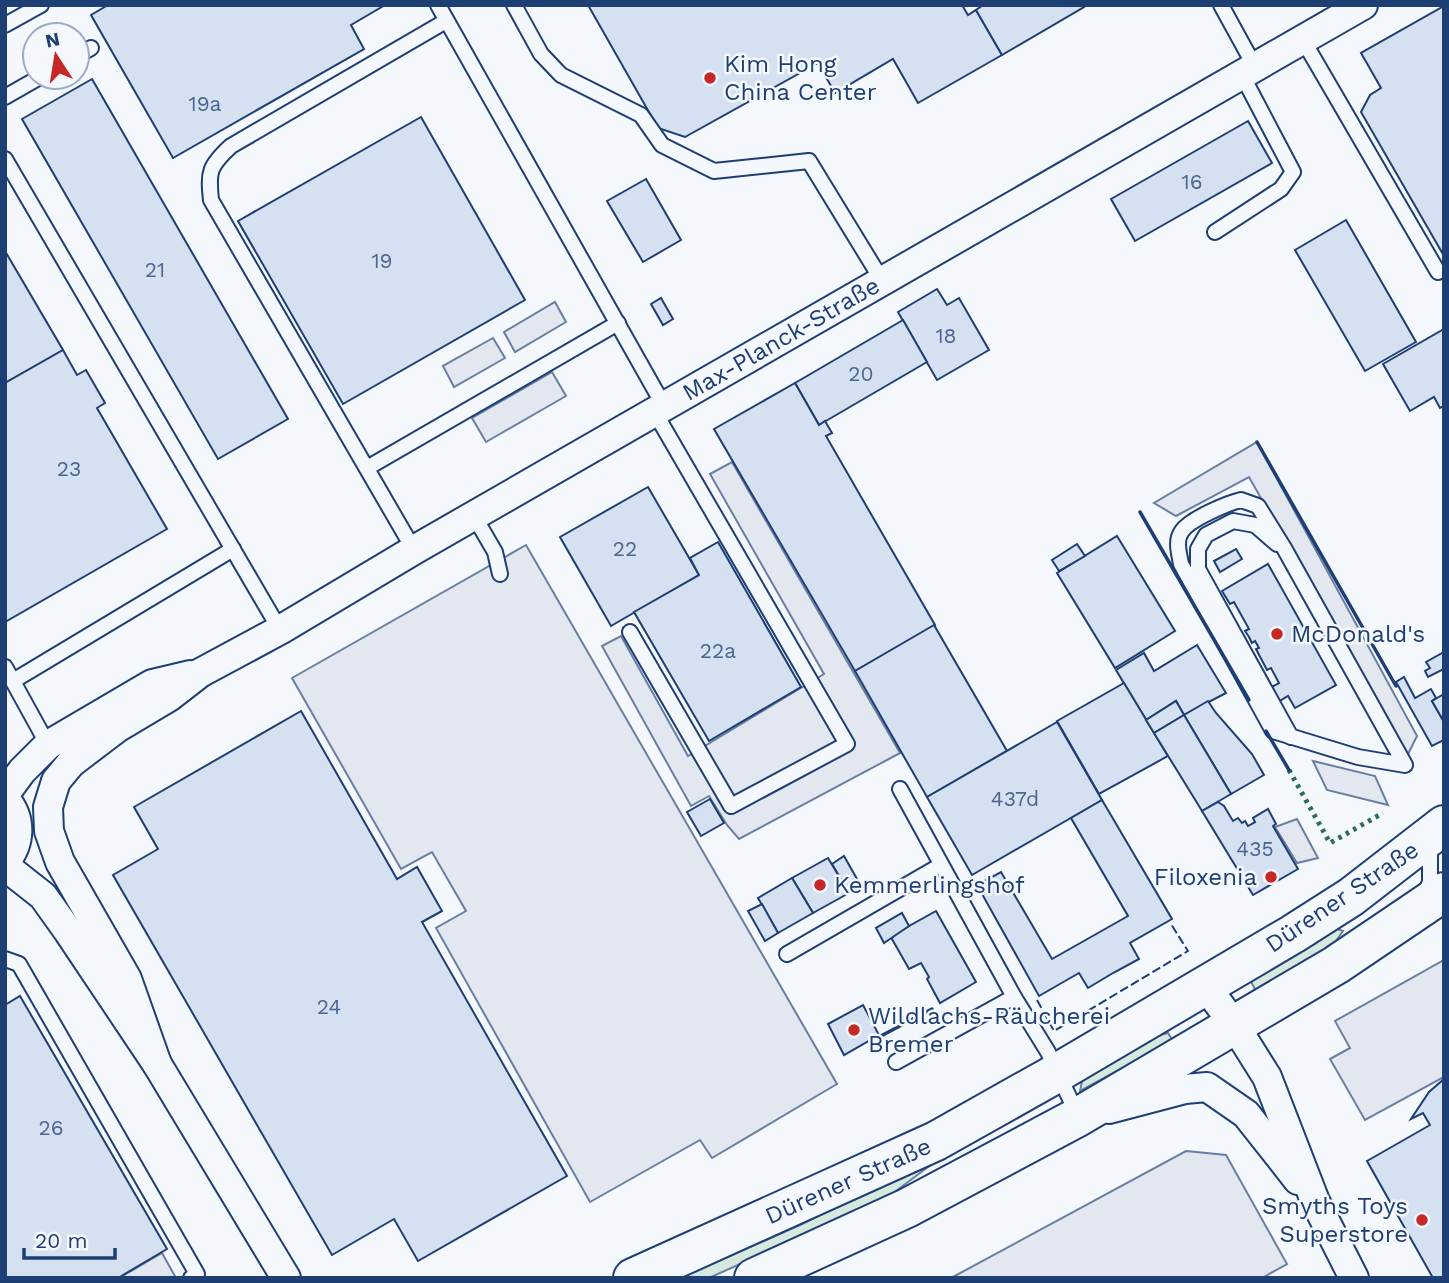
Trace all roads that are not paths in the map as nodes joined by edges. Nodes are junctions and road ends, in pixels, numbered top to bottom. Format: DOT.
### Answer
graph roads {
  1 [pos="41,5"];
  2 [pos="438,5"];
  3 [pos="514,5"];
  4 [pos="1220,5"];
  5 [pos="1363,5"];
  6 [pos="446,21"];
  7 [pos="5,25"];
  8 [pos="1303,40"];
  9 [pos="1249,71"];
  10 [pos="21,88"];
  11 [pos="5,97"];
  12 [pos="5,159"];
  13 [pos="1215,232"];
  14 [pos="1438,272"];
  15 [pos="883,282"];
  16 [pos="618,323"];
  17 [pos="659,409"];
  18 [pos="367,468"];
  19 [pos="474,516"];
  20 [pos="1284,548"];
  21 [pos="233,549"];
  22 [pos="414,550"];
  23 [pos="500,574"];
  24 [pos="280,630"];
  25 [pos="630,632"];
  26 [pos="5,667"];
  27 [pos="200,673"];
  28 [pos="13,681"];
  29 [pos="1291,737"];
  30 [pos="48,745"];
  31 [pos="900,789"];
  32 [pos="5,796"];
  33 [pos="1437,831"];
  34 [pos="5,864"];
  35 [pos="941,865"];
  36 [pos="1432,900"];
  37 [pos="787,954"];
  38 [pos="5,959"];
  39 [pos="1205,985"];
  40 [pos="1014,997"];
  41 [pos="1235,1026"];
  42 [pos="896,1062"];
  43 [pos="157,1064"];
  44 [pos="1057,1073"];
  45 [pos="1078,1117"];
  46 [pos="1315,1201"];
  47 [pos="196,1277"];
  48 [pos="286,1278"];
  49 [pos="633,1278"];
  50 [pos="754,1278"];
  51 [pos="1353,1278"];
  1 -- 7 [label="lane"];
  2 -- 6 [label="lane"];
  3 -- 15 [label="lane"];
  4 -- 9 [label="lane"];
  5 -- 8 [label="street, Max-Planck-Straße"];
  6 -- 16 [label="lane"];
  6 -- 18 [label="lane"];
  8 -- 9 [label="street, Max-Planck-Straße"];
  8 -- 14 [label="lane"];
  9 -- 13 [label="lane"];
  9 -- 15 [label="street, Max-Planck-Straße"];
  10 -- 11 [label="lane"];
  12 -- 21 [label="lane"];
  15 -- 17 [label="street, Max-Planck-Straße"];
  16 -- 17 [label="lane"];
  16 -- 18 [label="lane"];
  17 -- 19 [label="street, Max-Planck-Straße"];
  17 -- 25 [label="lane"];
  18 -- 22 [label="lane"];
  19 -- 22 [label="street, Max-Planck-Straße"];
  19 -- 23 [label="lane"];
  20 -- 29 [label="lane"];
  20 -- 29 [label="lane"];
  20 -- 29 [label="lane"];
  21 -- 24 [label="lane"];
  21 -- 28 [label="lane"];
  22 -- 24 [label="street, Max-Planck-Straße"];
  24 -- 27 [label="street, Max-Planck-Straße"];
  26 -- 28 [label="lane"];
  27 -- 30 [label="street, Max-Planck-Straße"];
  27 -- 43 [label="street, Max-Planck-Straße"];
  28 -- 30 [label="lane"];
  30 -- 32 [label="street, Max-Planck-Straße"];
  31 -- 35 [label="lane"];
  32 -- 34 [label="street, Max-Planck-Straße"];
  33 -- 36 [label="lane"];
  33 -- 39 [label="main road, Dürener Straße"];
  34 -- 43 [label="street, Max-Planck-Straße"];
  35 -- 37 [label="lane"];
  35 -- 40 [label="lane"];
  36 -- 41 [label="main road, Dürener Straße"];
  38 -- 47 [label="lane"];
  39 -- 41 [label="street"];
  39 -- 44 [label="main road, Dürener Straße"];
  40 -- 42 [label="lane"];
  40 -- 44 [label="lane"];
  41 -- 45 [label="main road, Dürener Straße"];
  41 -- 46 [label="street"];
  43 -- 48 [label="street, Max-Planck-Straße"];
  44 -- 45 [label="lane"];
  44 -- 49 [label="main road, Dürener Straße"];
  45 -- 46 [label="street"];
  45 -- 50 [label="main road, Dürener Straße"];
  46 -- 51 [label="street"];
}
